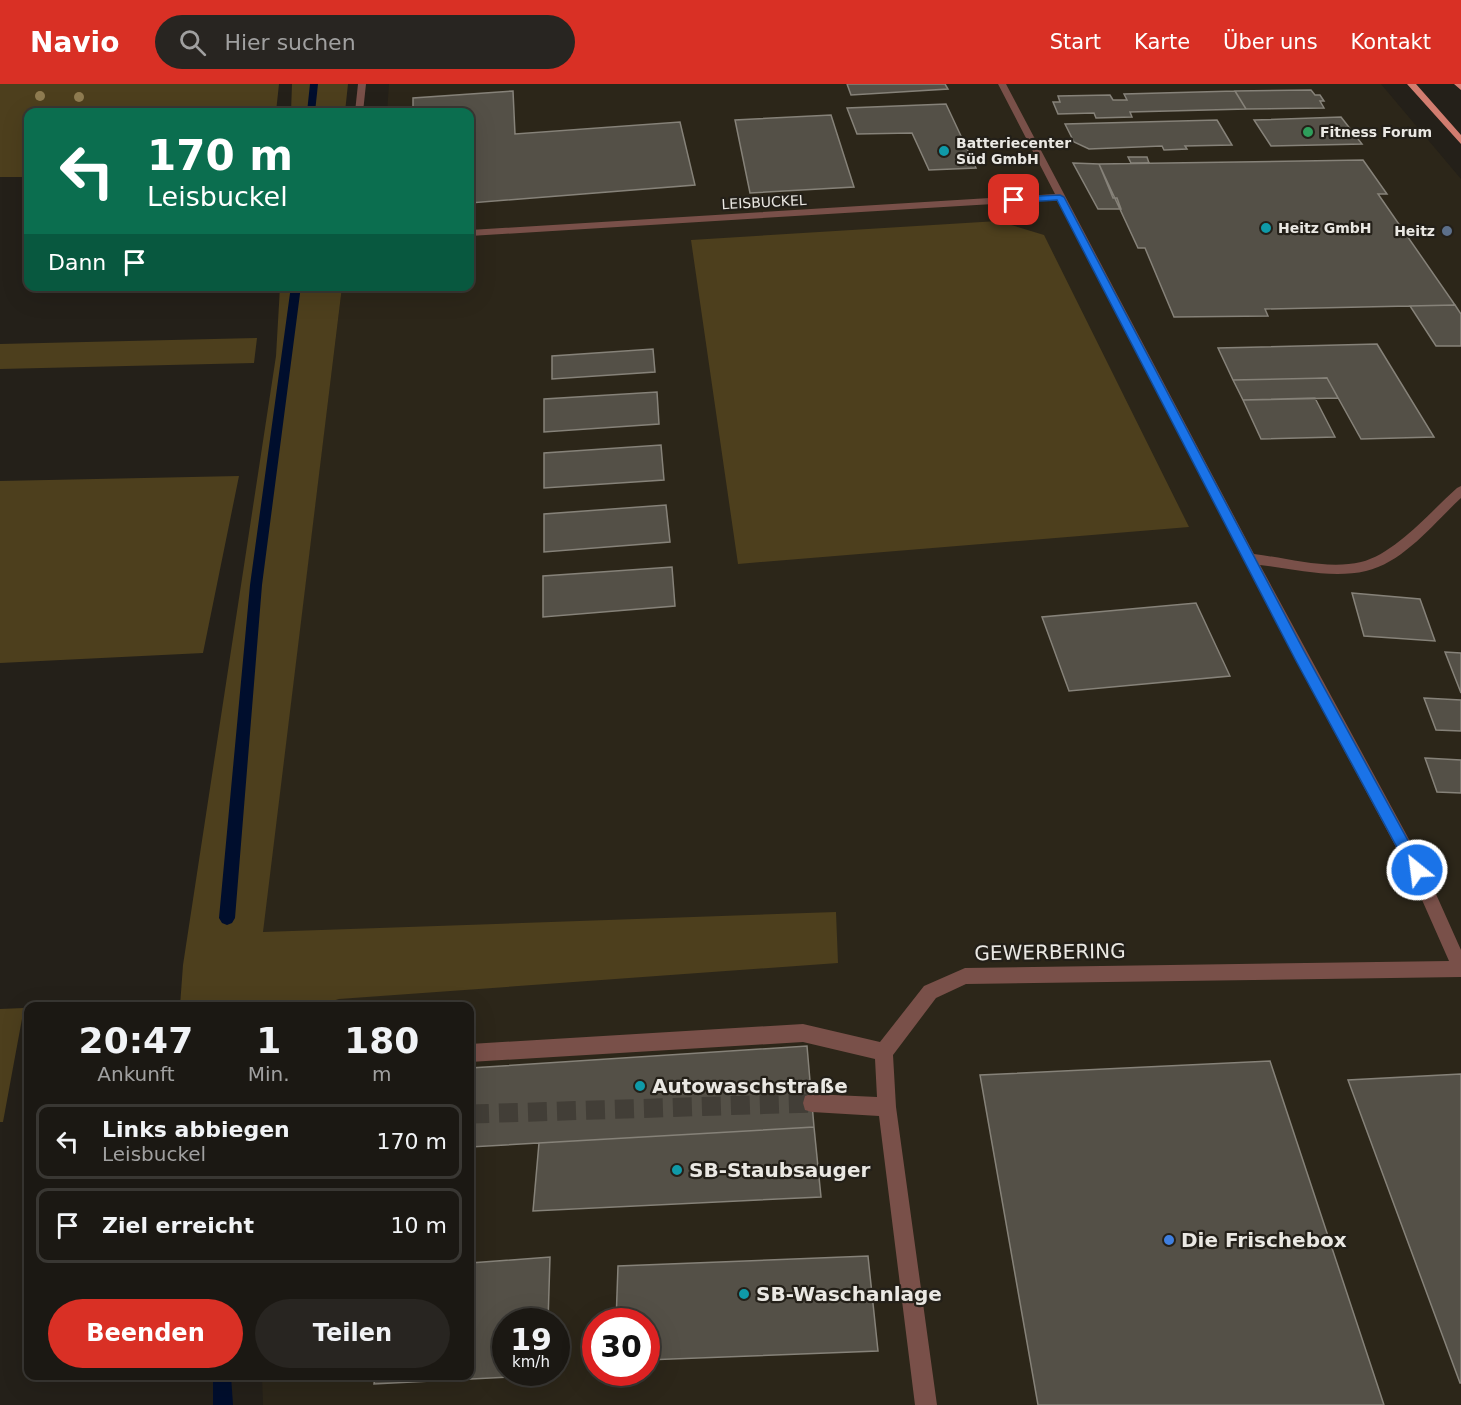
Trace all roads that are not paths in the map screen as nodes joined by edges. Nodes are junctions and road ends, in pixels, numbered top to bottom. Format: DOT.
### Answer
graph roads {
  1 [pos="362,84"];
  2 [pos="1002,84"];
  3 [pos="1412,84"];
  4 [pos="1458,84"];
  5 [pos="1461,87"];
  6 [pos="359,108"];
  7 [pos="1461,141"];
  8 [pos="1060,197"];
  9 [pos="474,233"];
  10 [pos="1461,491"];
  11 [pos="1250,559"];
  12 [pos="1461,969"];
  13 [pos="884,1052"];
  14 [pos="474,1053"];
  15 [pos="812,1103"];
  16 [pos="887,1107"];
  17 [pos="926,1405"];
  1 -- 6 [label="street"];
  2 -- 8 [label="street"];
  3 -- 7 [label="main road"];
  4 -- 5 [label="main road"];
  8 -- 9 [label="street, LEISBUCKEL"];
  8 -- 11 [label="street"];
  10 -- 11 [label="street"];
  11 -- 12 [label="street"];
  12 -- 13 [label="street, GEWERBERING"];
  13 -- 14 [label="street"];
  13 -- 16 [label="street"];
  15 -- 16 [label="street"];
  16 -- 17 [label="street"];
}
